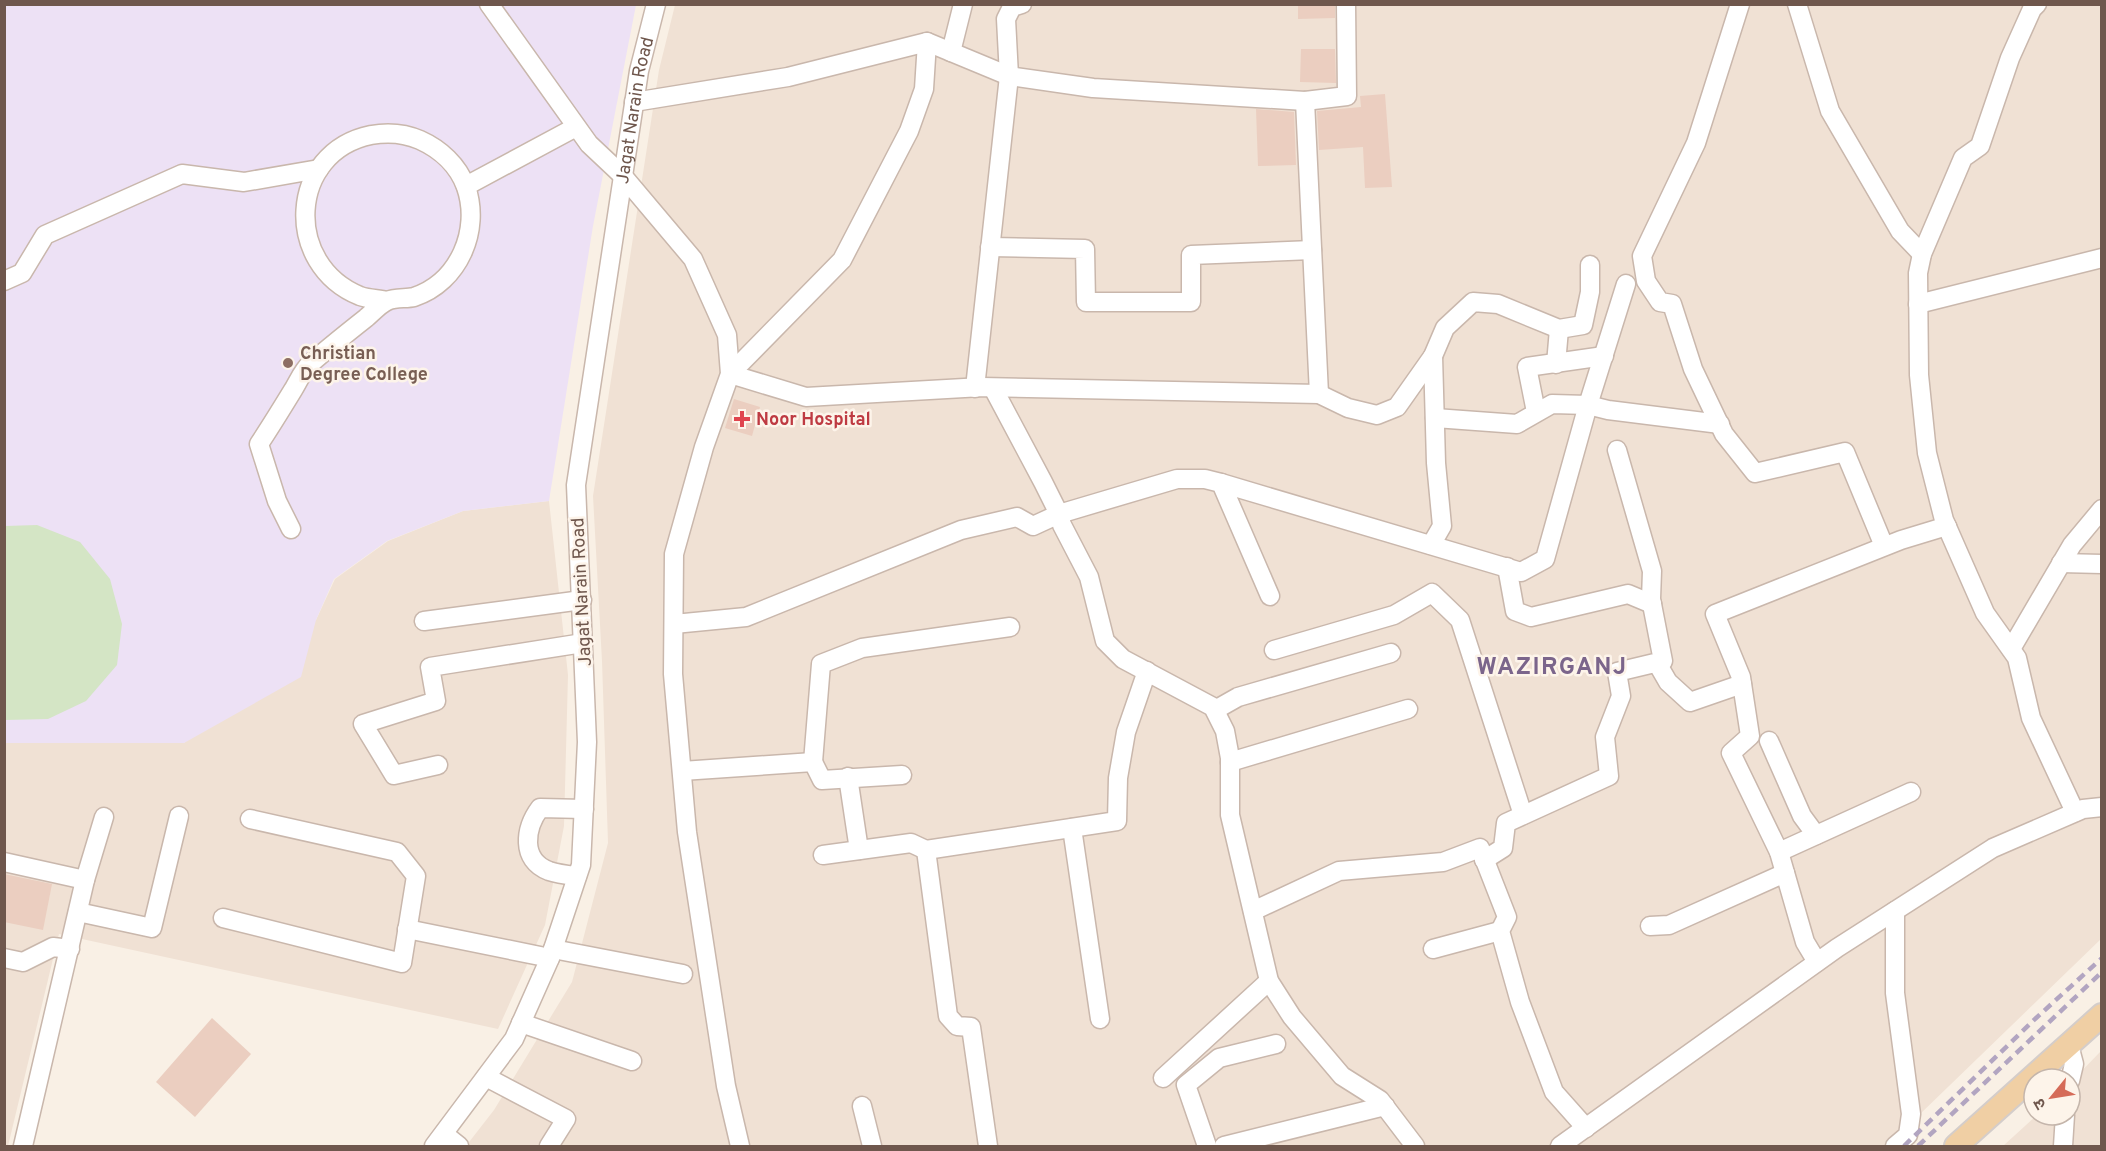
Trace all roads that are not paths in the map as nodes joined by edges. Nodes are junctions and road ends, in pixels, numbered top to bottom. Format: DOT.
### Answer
graph roads {
  1 [pos="489,4"];
  2 [pos="656,4"];
  3 [pos="963,4"];
  4 [pos="1023,4"];
  5 [pos="1346,4"];
  6 [pos="1740,4"];
  7 [pos="1797,4"];
  8 [pos="2037,4"];
  9 [pos="927,42"];
  10 [pos="951,52"];
  11 [pos="1009,76"];
  12 [pos="1305,100"];
  13 [pos="634,102"];
  14 [pos="576,127"];
  15 [pos="318,169"];
  16 [pos="623,176"];
  17 [pos="466,186"];
  18 [pos="990,247"];
  19 [pos="1312,249"];
  20 [pos="1922,254"];
  21 [pos="2102,258"];
  22 [pos="1590,265"];
  23 [pos="4,281"];
  24 [pos="1626,284"];
  25 [pos="387,301"];
  26 [pos="1918,304"];
  27 [pos="1559,329"];
  28 [pos="1433,356"];
  29 [pos="1604,356"];
  30 [pos="1556,364"];
  31 [pos="730,374"];
  32 [pos="984,388"];
  33 [pos="1319,394"];
  34 [pos="1588,405"];
  35 [pos="1536,412"];
  36 [pos="1435,418"];
  37 [pos="1720,424"];
  38 [pos="1617,450"];
  39 [pos="1221,483"];
  40 [pos="2102,509"];
  41 [pos="1059,514"];
  42 [pos="1947,526"];
  43 [pos="291,529"];
  44 [pos="1431,545"];
  45 [pos="1884,546"];
  46 [pos="2061,563"];
  47 [pos="2102,564"];
  48 [pos="1507,567"];
  49 [pos="1270,596"];
  50 [pos="582,600"];
  51 [pos="1652,604"];
  52 [pos="424,621"];
  53 [pos="674,624"];
  54 [pos="1010,627"];
  55 [pos="584,643"];
  56 [pos="2011,649"];
  57 [pos="1274,650"];
  58 [pos="1391,653"];
  59 [pos="1657,663"];
  60 [pos="1147,671"];
  61 [pos="1742,684"];
  62 [pos="1408,709"];
  63 [pos="1215,710"];
  64 [pos="1769,741"];
  65 [pos="813,762"];
  66 [pos="1230,762"];
  67 [pos="438,765"];
  68 [pos="682,771"];
  69 [pos="902,775"];
  70 [pos="848,777"];
  71 [pos="1911,792"];
  72 [pos="2102,807"];
  73 [pos="584,809"];
  74 [pos="2075,812"];
  75 [pos="1523,815"];
  76 [pos="178,816"];
  77 [pos="104,817"];
  78 [pos="250,819"];
  79 [pos="1072,828"];
  80 [pos="1816,835"];
  81 [pos="859,850"];
  82 [pos="926,850"];
  83 [pos="1779,852"];
  84 [pos="823,855"];
  85 [pos="1484,860"];
  86 [pos="4,862"];
  87 [pos="1785,873"];
  88 [pos="577,876"];
  89 [pos="85,880"];
  90 [pos="1895,910"];
  91 [pos="1253,911"];
  92 [pos="78,912"];
  93 [pos="223,918"];
  94 [pos="1650,926"];
  95 [pos="407,929"];
  96 [pos="1500,931"];
  97 [pos="69,949"];
  98 [pos="1433,949"];
  99 [pos="551,954"];
  100 [pos="4,958"];
  101 [pos="1817,962"];
  102 [pos="683,974"];
  103 [pos="1269,981"];
  104 [pos="2102,1015"];
  105 [pos="1100,1019"];
  106 [pos="521,1023"];
  107 [pos="1276,1044"];
  108 [pos="2069,1045"];
  109 [pos="632,1061"];
  110 [pos="2073,1067"];
  111 [pos="486,1077"];
  112 [pos="1163,1078"];
  113 [pos="862,1106"];
  114 [pos="1385,1106"];
  115 [pos="2065,1127"];
  116 [pos="1586,1128"];
  117 [pos="439,1140"];
  118 [pos="23,1146"];
  119 [pos="459,1146"];
  120 [pos="549,1146"];
  121 [pos="740,1146"];
  122 [pos="872,1146"];
  123 [pos="988,1146"];
  124 [pos="1207,1146"];
  125 [pos="1224,1146"];
  126 [pos="1415,1146"];
  127 [pos="1560,1146"];
  128 [pos="1895,1146"];
  129 [pos="1956,1146"];
  130 [pos="2064,1146"];
  1 -- 14 [label="street"];
  2 -- 13 [label="street, Jagat Narain Road"];
  3 -- 10 [label="street"];
  4 -- 11 [label="street"];
  5 -- 12 [label="street"];
  6 -- 37 [label="street"];
  7 -- 20 [label="street"];
  8 -- 20 [label="street"];
  9 -- 10 [label="street"];
  9 -- 13 [label="street"];
  9 -- 31 [label="street"];
  10 -- 11 [label="street"];
  11 -- 12 [label="street"];
  11 -- 18 [label="street"];
  12 -- 19 [label="street"];
  13 -- 16 [label="street, Jagat Narain Road"];
  14 -- 16 [label="street"];
  14 -- 17 [label="street"];
  15 -- 17 [label="street"];
  15 -- 23 [label="street"];
  15 -- 25 [label="street"];
  16 -- 31 [label="street"];
  16 -- 50 [label="street, Jagat Narain Road"];
  17 -- 25 [label="street"];
  18 -- 19 [label="street"];
  18 -- 32 [label="street"];
  19 -- 33 [label="street"];
  20 -- 26 [label="street"];
  21 -- 26 [label="street"];
  22 -- 27 [label="street"];
  24 -- 29 [label="street"];
  25 -- 43 [label="street"];
  26 -- 42 [label="street"];
  27 -- 28 [label="street"];
  27 -- 30 [label="street"];
  28 -- 33 [label="street"];
  28 -- 36 [label="street"];
  29 -- 30 [label="street"];
  29 -- 34 [label="street"];
  30 -- 35 [label="street"];
  31 -- 32 [label="street"];
  31 -- 53 [label="street"];
  32 -- 33 [label="street"];
  32 -- 41 [label="street"];
  34 -- 35 [label="street"];
  34 -- 37 [label="street"];
  34 -- 48 [label="street"];
  35 -- 36 [label="street"];
  36 -- 44 [label="street"];
  37 -- 45 [label="street"];
  38 -- 51 [label="street"];
  39 -- 41 [label="street"];
  39 -- 44 [label="street"];
  39 -- 49 [label="street"];
  40 -- 46 [label="street"];
  41 -- 53 [label="street"];
  41 -- 60 [label="street"];
  42 -- 45 [label="street"];
  42 -- 56 [label="street"];
  44 -- 48 [label="street"];
  45 -- 61 [label="street"];
  46 -- 47 [label="street"];
  46 -- 56 [label="street"];
  48 -- 51 [label="street"];
  50 -- 52 [label="street"];
  50 -- 55 [label="street, Jagat Narain Road"];
  51 -- 59 [label="street"];
  53 -- 68 [label="street"];
  54 -- 65 [label="street"];
  55 -- 67 [label="street"];
  55 -- 73 [label="street, Jagat Narain Road"];
  56 -- 74 [label="street"];
  57 -- 75 [label="street"];
  58 -- 63 [label="street"];
  59 -- 61 [label="street"];
  59 -- 75 [label="street"];
  60 -- 63 [label="street"];
  60 -- 79 [label="street"];
  61 -- 83 [label="street"];
  62 -- 66 [label="street"];
  63 -- 66 [label="street"];
  64 -- 80 [label="street"];
  65 -- 68 [label="street"];
  65 -- 70 [label="street"];
  66 -- 91 [label="street"];
  68 -- 121 [label="street"];
  69 -- 70 [label="street"];
  70 -- 81 [label="street"];
  71 -- 80 [label="street"];
  72 -- 74 [label="street"];
  73 -- 88 [label="street, Jagat Narain Road"];
  73 -- 88 [label="street"];
  74 -- 90 [label="street"];
  75 -- 85 [label="street"];
  76 -- 92 [label="street"];
  77 -- 89 [label="street"];
  78 -- 95 [label="street"];
  79 -- 82 [label="street"];
  79 -- 105 [label="street"];
  80 -- 83 [label="street"];
  81 -- 82 [label="street"];
  81 -- 84 [label="street"];
  82 -- 123 [label="street"];
  83 -- 87 [label="street"];
  85 -- 91 [label="street"];
  85 -- 96 [label="street"];
  86 -- 89 [label="street"];
  87 -- 94 [label="street"];
  87 -- 101 [label="street"];
  88 -- 99 [label="street, Jagat Narain Road"];
  89 -- 92 [label="street"];
  90 -- 101 [label="street"];
  90 -- 128 [label="street"];
  91 -- 103 [label="street"];
  92 -- 97 [label="street"];
  93 -- 95 [label="street"];
  95 -- 99 [label="street"];
  96 -- 98 [label="street"];
  96 -- 116 [label="street"];
  97 -- 100 [label="street"];
  97 -- 118 [label="street"];
  99 -- 102 [label="street"];
  99 -- 106 [label="street, Jagat Narain Road"];
  101 -- 116 [label="street"];
  103 -- 112 [label="street"];
  103 -- 114 [label="street"];
  104 -- 108 [label="main road"];
  106 -- 109 [label="street"];
  106 -- 111 [label="street, Jagat Narain Road"];
  107 -- 124 [label="street"];
  108 -- 110 [label="street"];
  108 -- 129 [label="main road"];
  111 -- 117 [label="street, Jagat Narain Road"];
  111 -- 120 [label="street"];
  113 -- 122 [label="street"];
  114 -- 125 [label="street"];
  114 -- 126 [label="street"];
  115 -- 130 [label="street"];
  116 -- 127 [label="street"];
  117 -- 119 [label="street"];
}
